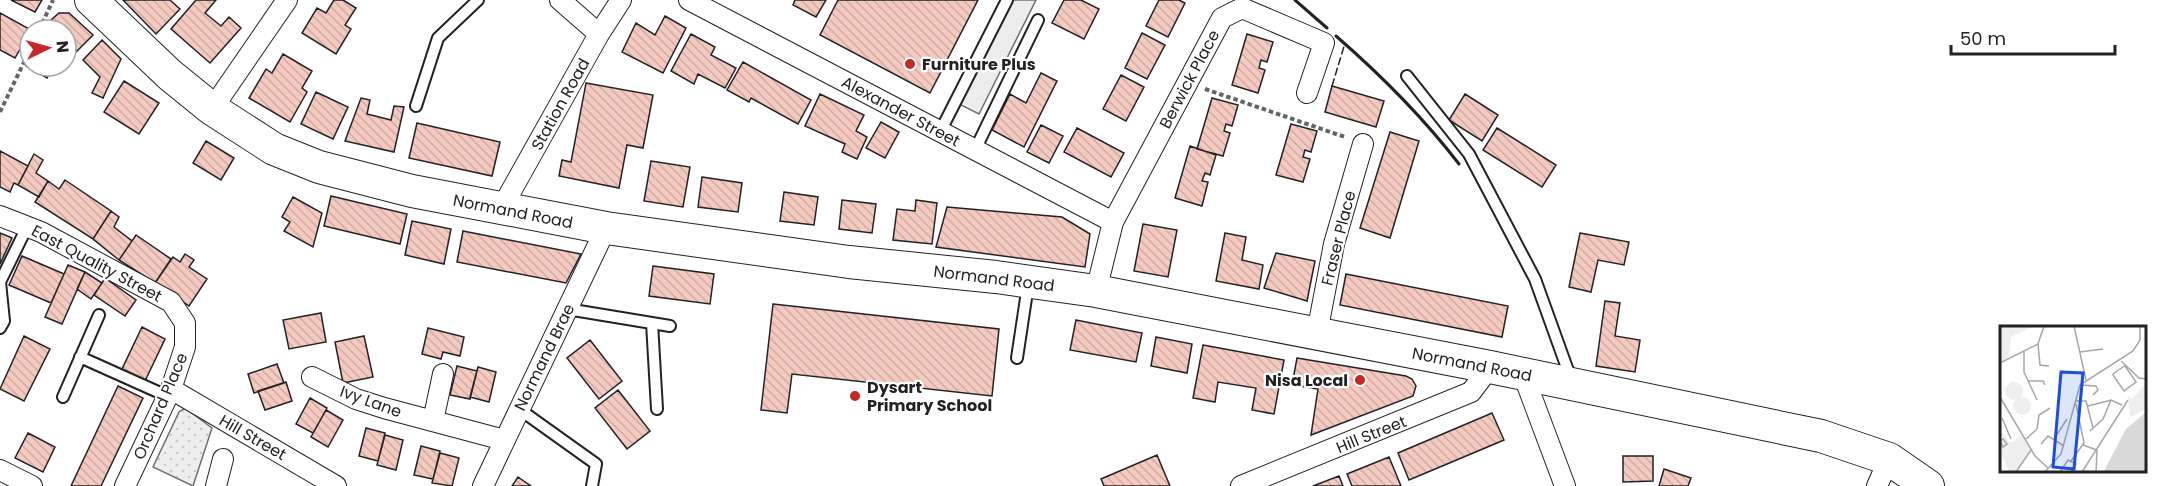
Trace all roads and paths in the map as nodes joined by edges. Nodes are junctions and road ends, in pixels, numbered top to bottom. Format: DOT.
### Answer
graph roads {
  1 [pos="53,0"];
  2 [pos="287,0"];
  3 [pos="478,0"];
  4 [pos="560,0"];
  5 [pos="621,0"];
  6 [pos="689,0"];
  7 [pos="1007,0"];
  8 [pos="94,3"];
  9 [pos="45,18"];
  10 [pos="1038,20"];
  11 [pos="599,34"];
  12 [pos="18,75"];
  13 [pos="1407,76"];
  14 [pos="1187,83"];
  15 [pos="1307,93"];
  16 [pos="416,106"];
  17 [pos="212,109"];
  18 [pos="0,112"];
  19 [pos="940,132"];
  20 [pos="1363,144"];
  21 [pos="975,150"];
  22 [pos="501,209"];
  23 [pos="0,216"];
  24 [pos="1113,222"];
  25 [pos="27,227"];
  26 [pos="606,228"];
  27 [pos="1028,282"];
  28 [pos="1096,291"];
  29 [pos="567,309"];
  30 [pos="99,315"];
  31 [pos="185,323"];
  32 [pos="652,323"];
  33 [pos="670,326"];
  34 [pos="0,328"];
  35 [pos="1317,333"];
  36 [pos="80,357"];
  37 [pos="1017,358"];
  38 [pos="1490,367"];
  39 [pos="443,374"];
  40 [pos="1523,374"];
  41 [pos="312,377"];
  42 [pos="1573,384"];
  43 [pos="169,392"];
  44 [pos="63,397"];
  45 [pos="519,409"];
  46 [pos="657,409"];
  47 [pos="433,421"];
  48 [pos="504,440"];
  49 [pos="223,459"];
  50 [pos="0,470"];
  51 [pos="1883,472"];
  52 [pos="32,486"];
  53 [pos="125,486"];
  54 [pos="216,486"];
  55 [pos="336,486"];
  56 [pos="483,486"];
  57 [pos="592,486"];
  58 [pos="1241,486"];
  59 [pos="1564,486"];
  60 [pos="1928,486"];
  1 -- 9 [label="path"];
  2 -- 17 [label="street"];
  3 -- 16 [label="lane"];
  4 -- 11 [label="street"];
  5 -- 11 [label="street, Station Road"];
  6 -- 19 [label="street, Alexander Street"];
  7 -- 19 [label="lane"];
  8 -- 17 [label="main road, Normand Road"];
  10 -- 21 [label="lane"];
  11 -- 22 [label="street, Station Road"];
  12 -- 18 [label="path"];
  13 -- 42 [label="lane"];
  14 -- 15 [label="street, Berwick Place"];
  14 -- 20 [label="path"];
  14 -- 24 [label="street, Berwick Place"];
  17 -- 22 [label="main road, Normand Road"];
  19 -- 21 [label="street, Alexander Street"];
  20 -- 35 [label="street, Fraser Place"];
  21 -- 24 [label="street, Alexander Street"];
  22 -- 26 [label="main road, Normand Road"];
  23 -- 25 [label="street, East Quality Street"];
  24 -- 28 [label="street, Berwick Place"];
  25 -- 31 [label="street, East Quality Street"];
  25 -- 34 [label="lane"];
  26 -- 27 [label="main road, Normand Road"];
  26 -- 29 [label="street, Normand Brae"];
  27 -- 28 [label="main road, Normand Road"];
  27 -- 37 [label="lane"];
  28 -- 35 [label="main road, Normand Road"];
  29 -- 32 [label="lane"];
  29 -- 45 [label="street, Normand Brae"];
  30 -- 36 [label="lane"];
  31 -- 43 [label="street, Orchard Place"];
  32 -- 33 [label="lane"];
  32 -- 46 [label="lane"];
  35 -- 38 [label="main road, Normand Road"];
  36 -- 43 [label="lane"];
  36 -- 44 [label="lane"];
  38 -- 40 [label="main road, Normand Road"];
  38 -- 58 [label="street, Hill Street"];
  39 -- 47 [label="street"];
  40 -- 42 [label="main road, Normand Road"];
  40 -- 59 [label="street"];
  41 -- 47 [label="street, Ivy Lane"];
  42 -- 51 [label="main road, Normand Road"];
  43 -- 53 [label="street, Orchard Place"];
  43 -- 55 [label="street, Hill Street"];
  45 -- 48 [label="street, Normand Brae"];
  45 -- 57 [label="lane"];
  47 -- 48 [label="street, Ivy Lane"];
  48 -- 56 [label="street, Normand Brae"];
  49 -- 54 [label="street"];
  50 -- 52 [label="street"];
  51 -- 60 [label="main road, Normand Road"];
}
